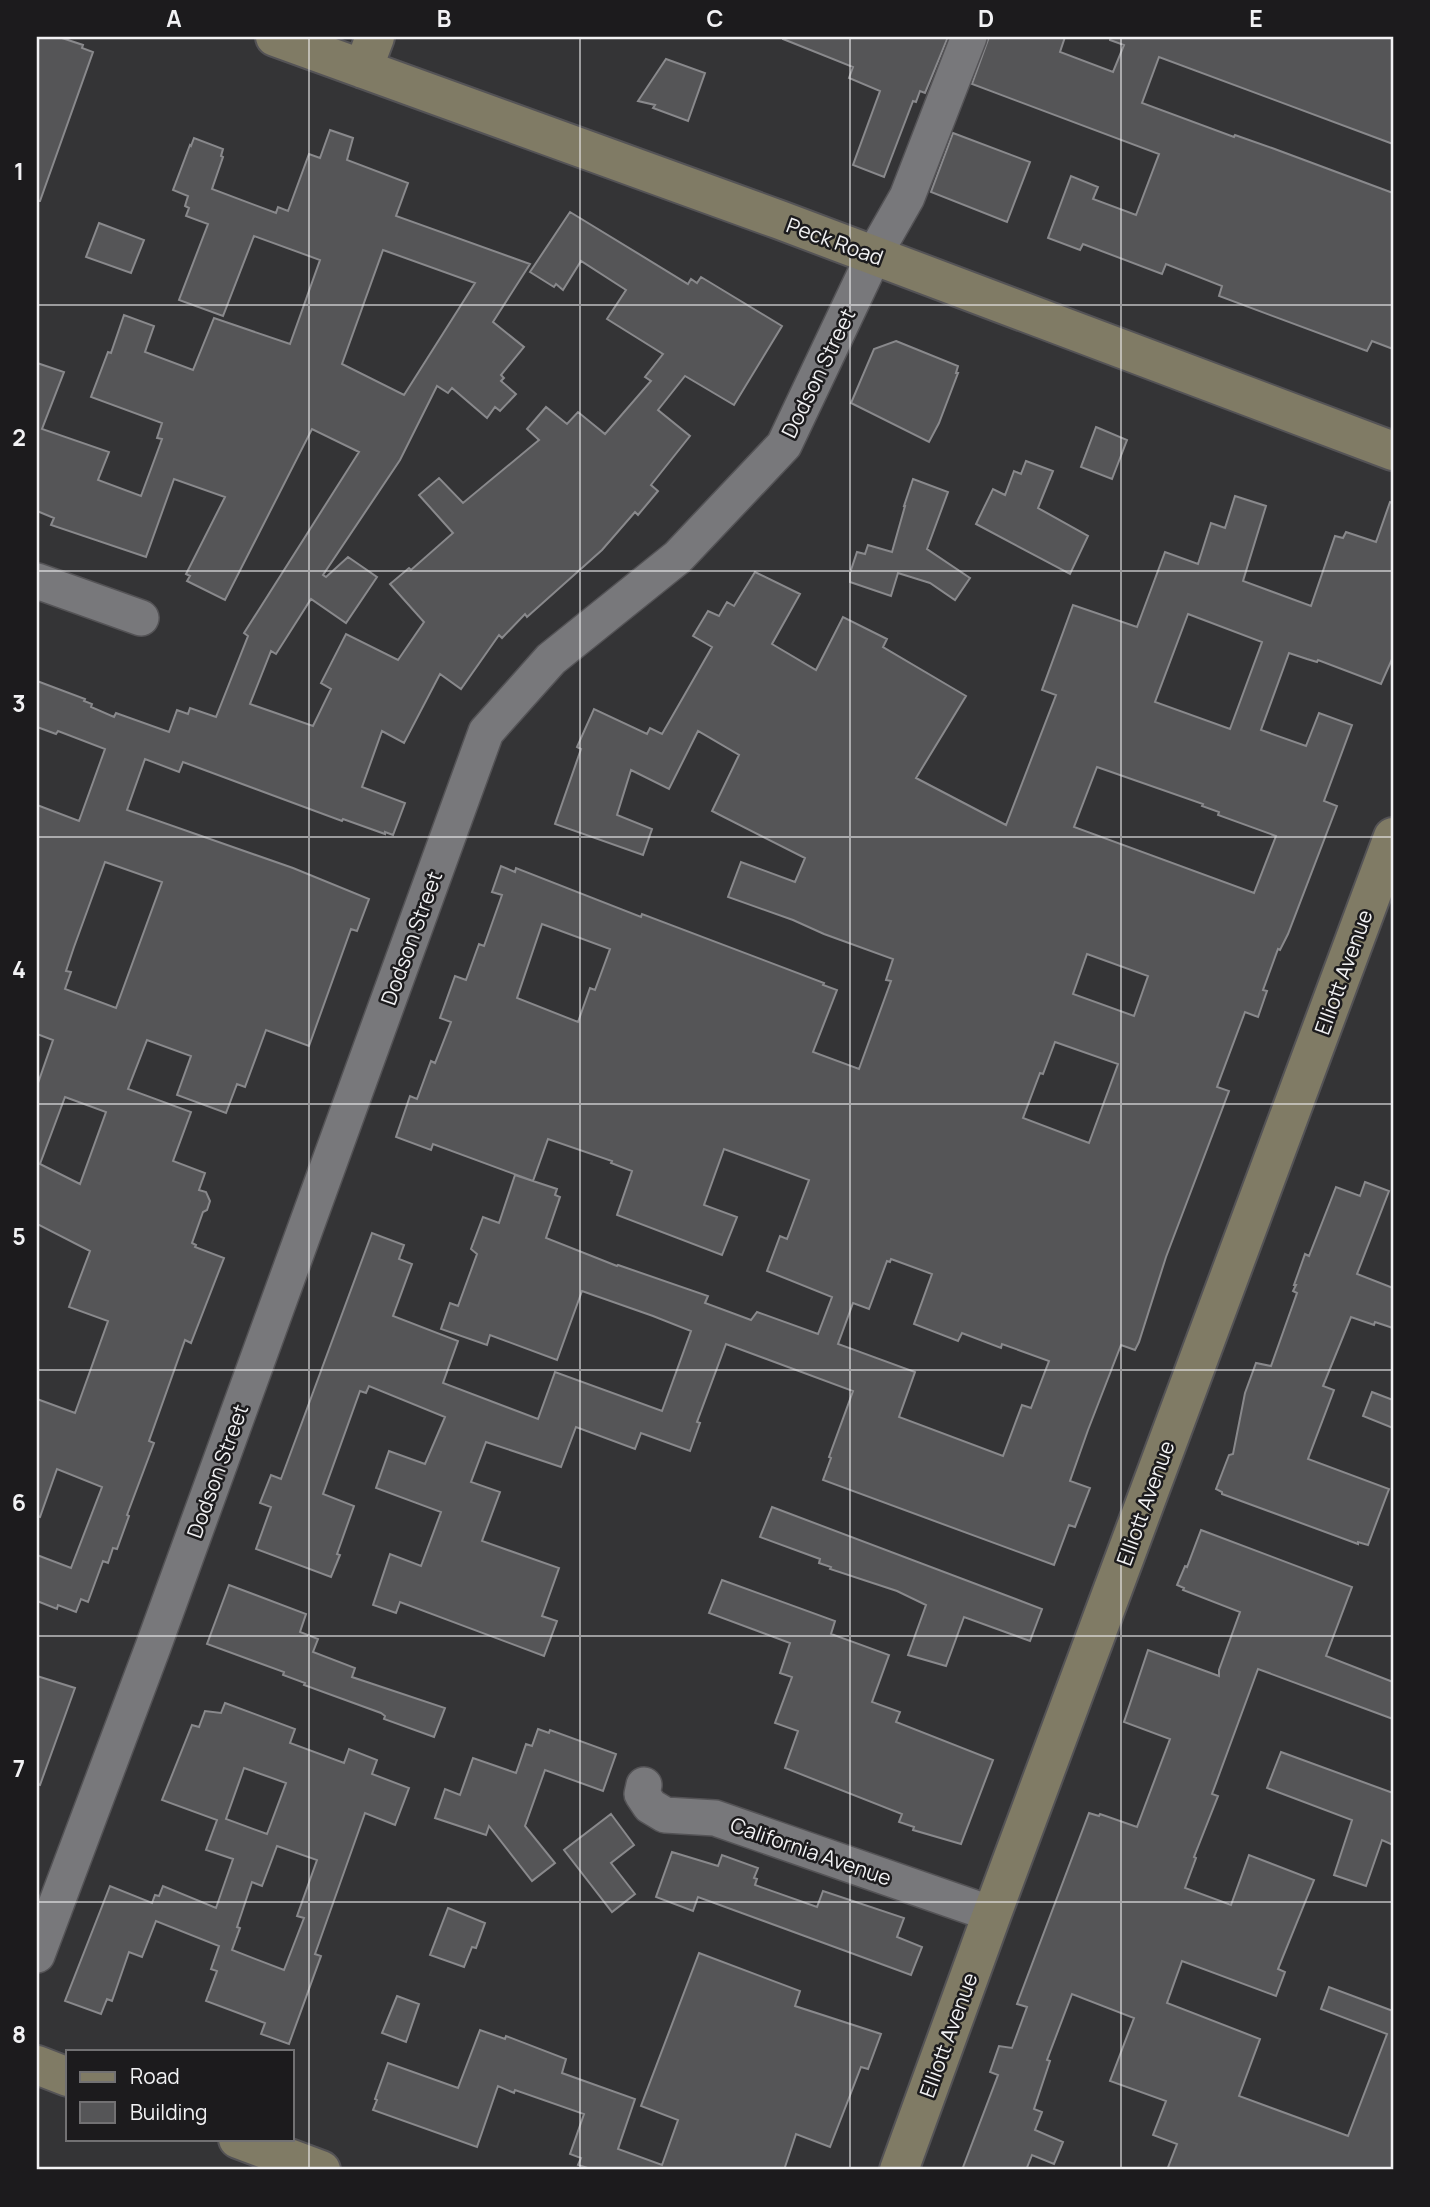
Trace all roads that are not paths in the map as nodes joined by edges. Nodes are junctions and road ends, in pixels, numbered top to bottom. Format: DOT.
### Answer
graph roads {
  1 [pos="275,37"];
  2 [pos="968,37"];
  3 [pos="369,53"];
  4 [pos="874,255"];
  5 [pos="1393,451"];
  6 [pos="37,581"];
  7 [pos="141,618"];
  8 [pos="1393,837"];
  9 [pos="643,1786"];
  10 [pos="992,1914"];
  11 [pos="37,1955"];
  12 [pos="37,2065"];
  13 [pos="66,2076"];
  14 [pos="241,2140"];
  15 [pos="321,2170"];
  16 [pos="900,2170"];
  1 -- 3 [label="street, Peck Road"];
  2 -- 4 [label="street, Dodson Street"];
  3 -- 4 [label="street, Peck Road"];
  4 -- 5 [label="street, Peck Road"];
  4 -- 11 [label="street, Dodson Street"];
  6 -- 7 [label="street"];
  8 -- 10 [label="street, Elliott Avenue"];
  9 -- 10 [label="street, California Avenue"];
  10 -- 16 [label="street, Elliott Avenue"];
  12 -- 13 [label="street"];
  14 -- 15 [label="street"];
}
